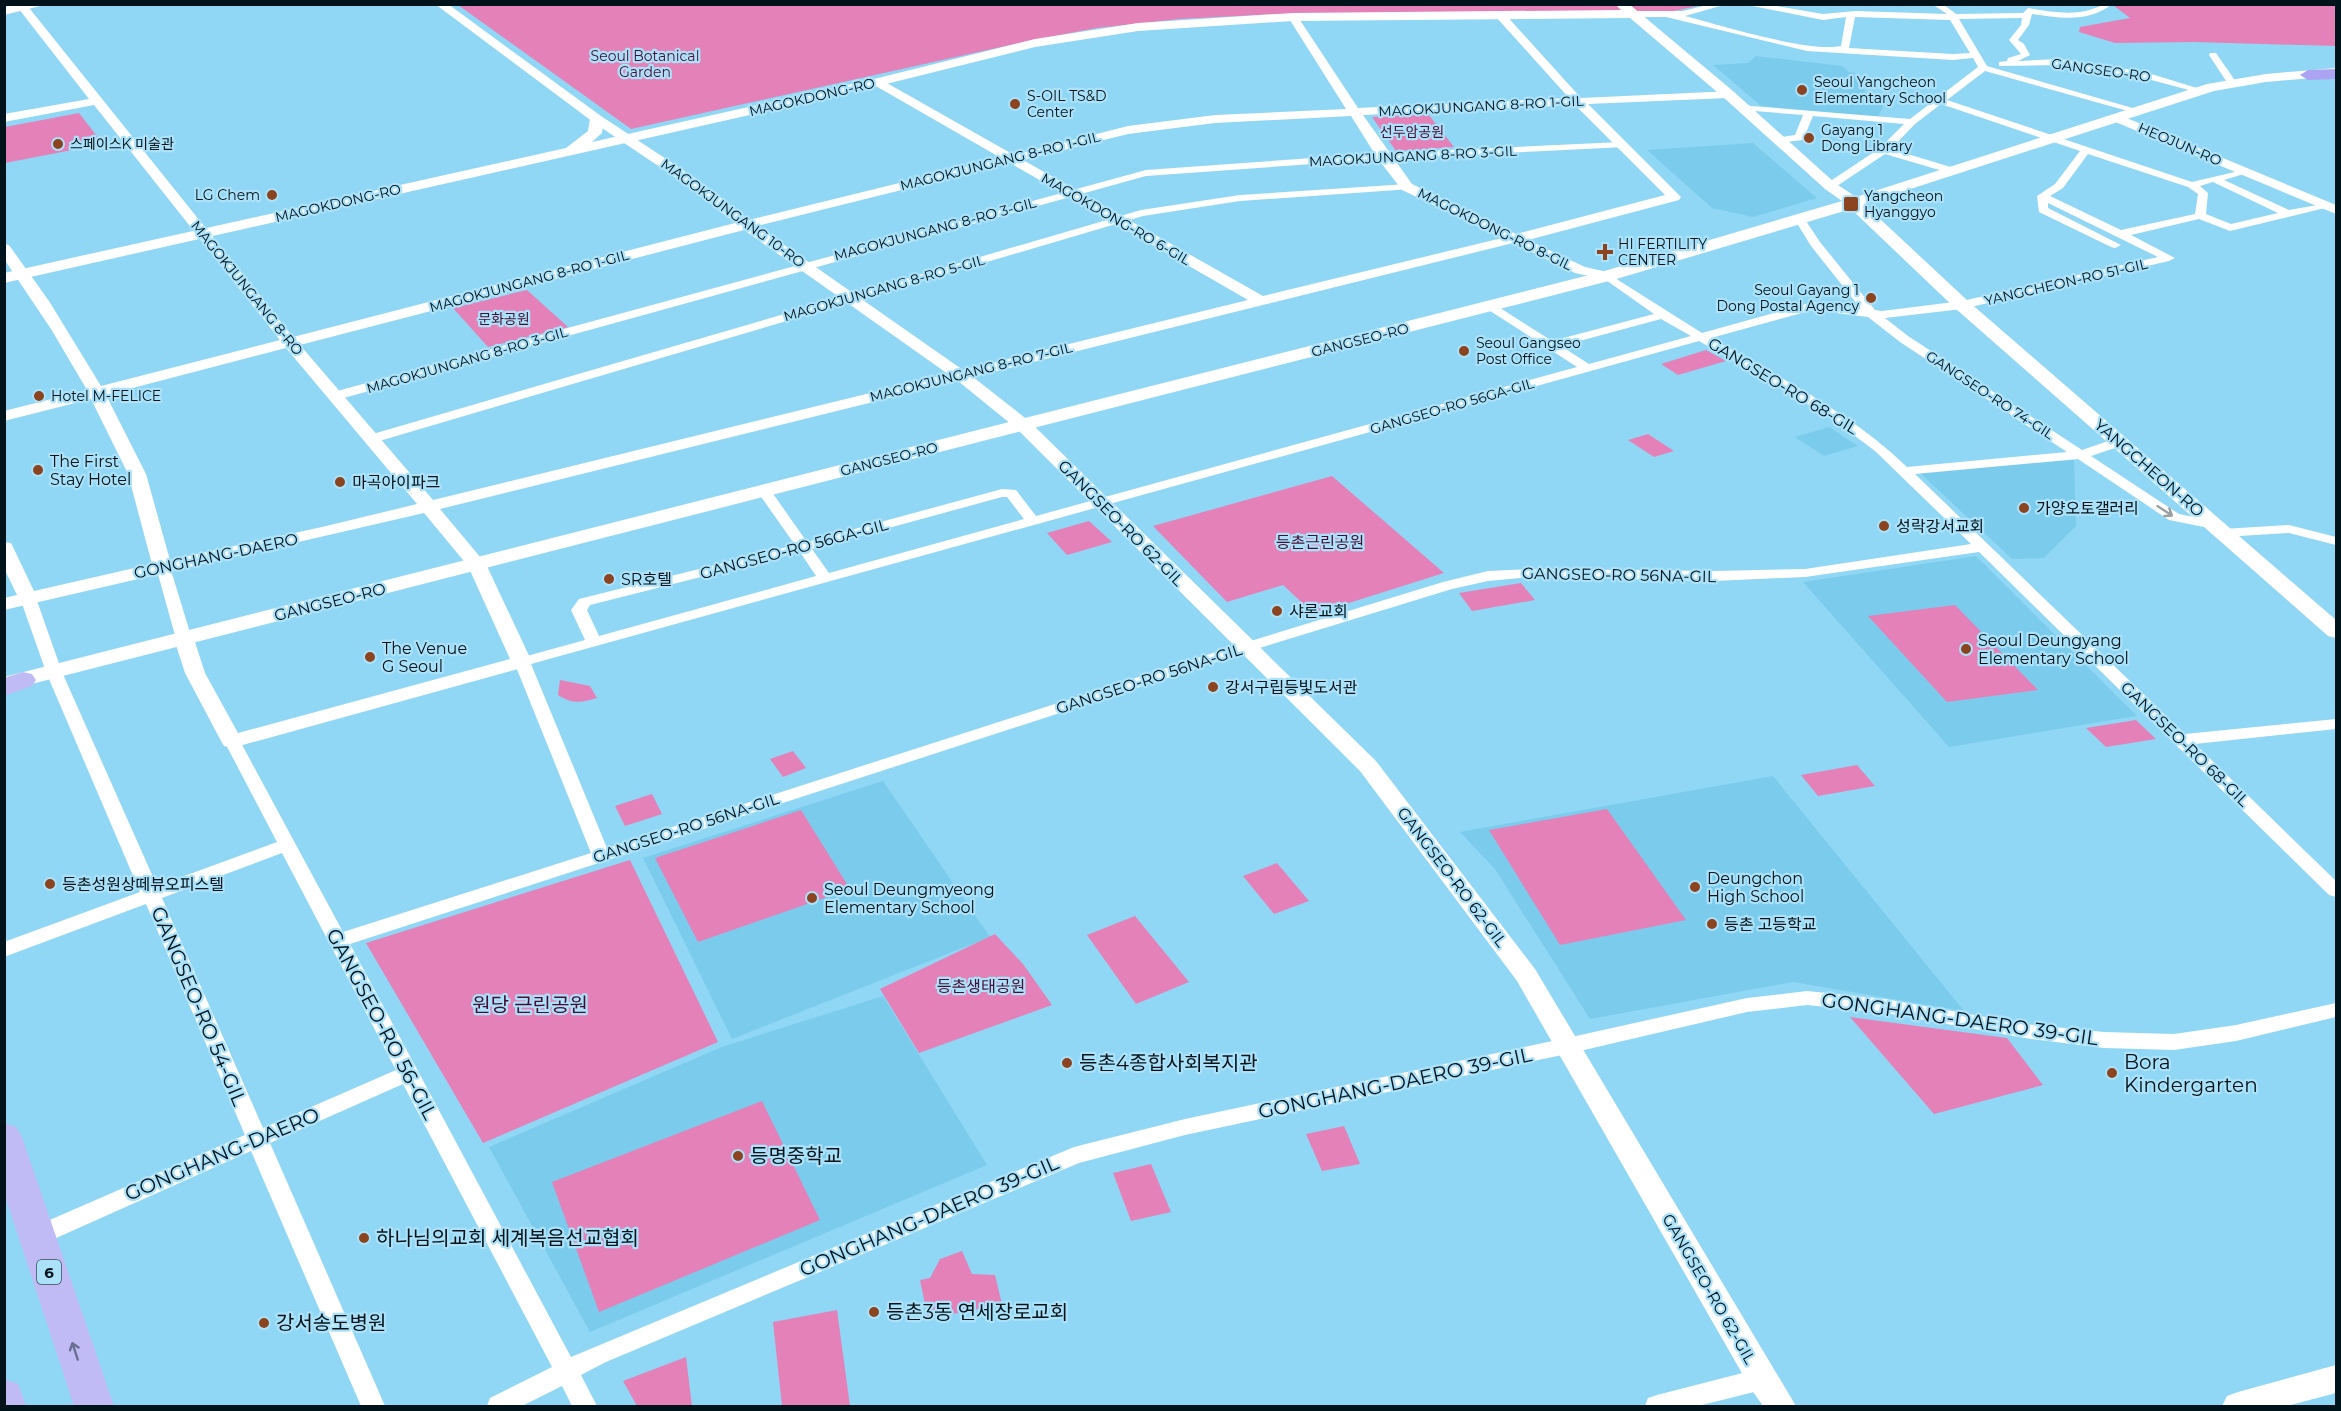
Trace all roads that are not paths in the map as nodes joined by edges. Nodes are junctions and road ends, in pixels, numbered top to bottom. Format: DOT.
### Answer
graph roads {
  1 [pos="42,4"];
  2 [pos="440,4"];
  3 [pos="1723,4"];
  4 [pos="1747,4"];
  5 [pos="1936,4"];
  6 [pos="2108,4"];
  7 [pos="21,6"];
  8 [pos="1626,9"];
  9 [pos="4,11"];
  10 [pos="2028,12"];
  11 [pos="1500,15"];
  12 [pos="1669,15"];
  13 [pos="1851,16"];
  14 [pos="1293,17"];
  15 [pos="1952,17"];
  16 [pos="1839,49"];
  17 [pos="1974,55"];
  18 [pos="2213,55"];
  19 [pos="2002,64"];
  20 [pos="1983,68"];
  21 [pos="2337,74"];
  22 [pos="2308,75"];
  23 [pos="878,82"];
  24 [pos="2231,82"];
  25 [pos="2197,92"];
  26 [pos="1728,94"];
  27 [pos="97,101"];
  28 [pos="1578,101"];
  29 [pos="1940,101"];
  30 [pos="1742,107"];
  31 [pos="1354,111"];
  32 [pos="2138,111"];
  33 [pos="1809,113"];
  34 [pos="4,118"];
  35 [pos="2117,118"];
  36 [pos="597,119"];
  37 [pos="1912,122"];
  38 [pos="627,139"];
  39 [pos="2051,139"];
  40 [pos="1778,140"];
  41 [pos="1621,145"];
  42 [pos="1884,150"];
  43 [pos="2086,150"];
  44 [pos="568,151"];
  45 [pos="1383,156"];
  46 [pos="1010,158"];
  47 [pos="1950,170"];
  48 [pos="2243,171"];
  49 [pos="2214,179"];
  50 [pos="2192,185"];
  51 [pos="1830,186"];
  52 [pos="1407,187"];
  53 [pos="1070,192"];
  54 [pos="1852,201"];
  55 [pos="2331,208"];
  56 [pos="2288,214"];
  57 [pos="2200,216"];
  58 [pos="1118,220"];
  59 [pos="1800,220"];
  60 [pos="746,225"];
  61 [pos="203,234"];
  62 [pos="1515,239"];
  63 [pos="2118,239"];
  64 [pos="4,248"];
  65 [pos="806,265"];
  66 [pos="23,274"];
  67 [pos="1607,276"];
  68 [pos="4,278"];
  69 [pos="852,297"];
  70 [pos="1260,301"];
  71 [pos="1962,305"];
  72 [pos="1490,307"];
  73 [pos="1871,313"];
  74 [pos="1663,315"];
  75 [pos="1702,337"];
  76 [pos="290,343"];
  77 [pos="1551,345"];
  78 [pos="1588,369"];
  79 [pos="960,375"];
  80 [pos="96,394"];
  81 [pos="335,396"];
  82 [pos="4,416"];
  83 [pos="1023,425"];
  84 [pos="371,439"];
  85 [pos="2119,442"];
  86 [pos="2082,455"];
  87 [pos="1905,471"];
  88 [pos="764,491"];
  89 [pos="1101,504"];
  90 [pos="428,506"];
  91 [pos="1034,522"];
  92 [pos="2219,529"];
  93 [pos="2337,541"];
  94 [pos="4,546"];
  95 [pos="804,547"];
  96 [pos="1983,547"];
  97 [pos="477,564"];
  98 [pos="163,567"];
  99 [pos="826,579"];
  100 [pos="28,598"];
  101 [pos="4,604"];
  102 [pos="2337,631"];
  103 [pos="184,639"];
  104 [pos="594,642"];
  105 [pos="1247,647"];
  106 [pos="522,662"];
  107 [pos="54,672"];
  108 [pos="9,683"];
  109 [pos="2337,724"];
  110 [pos="2182,740"];
  111 [pos="232,741"];
  112 [pos="287,845"];
  113 [pos="601,856"];
  114 [pos="2337,891"];
  115 [pos="150,895"];
  116 [pos="338,941"];
  117 [pos="4,950"];
  118 [pos="2337,1010"];
  119 [pos="1567,1046"];
  120 [pos="408,1073"];
  121 [pos="4,1137"];
  122 [pos="256,1139"];
  123 [pos="37,1236"];
  124 [pos="567,1371"];
  125 [pos="1762,1379"];
  126 [pos="2337,1379"];
  127 [pos="4,1397"];
  128 [pos="6,1407"];
  129 [pos="94,1407"];
  130 [pos="373,1407"];
  131 [pos="499,1407"];
  132 [pos="585,1407"];
  133 [pos="1657,1407"];
  134 [pos="1781,1407"];
  135 [pos="2238,1407"];
  1 -- 7 [label="main road"];
  2 -- 36 [label="street, MAGOKJUNGANG 10-RO"];
  3 -- 12 [label="street"];
  4 -- 13 [label="street"];
  5 -- 15 [label="street"];
  6 -- 10 [label="street"];
  7 -- 9 [label="main road"];
  7 -- 27 [label="street, MAGOKJUNGANG 8-RO"];
  8 -- 11 [label="main road, MAGOKDONG-RO"];
  8 -- 12 [label="street"];
  8 -- 26 [label="main road, YANGCHEON-RO"];
  10 -- 15 [label="street"];
  10 -- 19 [label="street"];
  11 -- 14 [label="main road, MAGOKDONG-RO"];
  11 -- 28 [label="street"];
  12 -- 16 [label="street"];
  13 -- 15 [label="street"];
  13 -- 16 [label="street"];
  14 -- 23 [label="main road, MAGOKDONG-RO"];
  14 -- 31 [label="street, MAGOKDONG-RO 8-GIL"];
  15 -- 17 [label="street"];
  16 -- 17 [label="street"];
  17 -- 20 [label="street"];
  18 -- 24 [label="street"];
  19 -- 20 [label="street"];
  19 -- 25 [label="street, GANGSEO-RO"];
  20 -- 29 [label="street"];
  20 -- 32 [label="street, GANGSEO-RO"];
  21 -- 22 [label="highway"];
  22 -- 24 [label="main road, GANGSEO-RO"];
  23 -- 38 [label="main road, MAGOKDONG-RO"];
  23 -- 46 [label="street, MAGOKDONG-RO 6-GIL"];
  24 -- 25 [label="main road, GANGSEO-RO"];
  25 -- 32 [label="main road, GANGSEO-RO"];
  26 -- 28 [label="street, MAGOKJUNGANG 8-RO 1-GIL"];
  26 -- 30 [label="main road, YANGCHEON-RO"];
  27 -- 34 [label="street"];
  27 -- 61 [label="street, MAGOKJUNGANG 8-RO"];
  28 -- 31 [label="street, MAGOKJUNGANG 8-RO 1-GIL"];
  28 -- 41 [label="street"];
  29 -- 37 [label="street"];
  29 -- 39 [label="street"];
  30 -- 33 [label="street"];
  30 -- 40 [label="main road, YANGCHEON-RO"];
  31 -- 45 [label="street, MAGOKDONG-RO 8-GIL"];
  31 -- 46 [label="street, MAGOKJUNGANG 8-RO 1-GIL"];
  32 -- 35 [label="main road, GANGSEO-RO"];
  33 -- 37 [label="street"];
  33 -- 40 [label="street"];
  35 -- 39 [label="main road, GANGSEO-RO"];
  35 -- 48 [label="street, HEOJUN-RO"];
  36 -- 38 [label="street, MAGOKJUNGANG 10-RO"];
  36 -- 44 [label="main road"];
  37 -- 42 [label="street"];
  38 -- 44 [label="main road, MAGOKDONG-RO"];
  38 -- 60 [label="street, MAGOKJUNGANG 10-RO"];
  39 -- 43 [label="street"];
  39 -- 47 [label="main road, GANGSEO-RO"];
  40 -- 51 [label="main road, YANGCHEON-RO"];
  41 -- 45 [label="street, MAGOKJUNGANG 8-RO 3-GIL"];
  41 -- 62 [label="street, MAGOKJUNGANG 8-RO 7-GIL"];
  42 -- 47 [label="street"];
  42 -- 51 [label="street"];
  43 -- 50 [label="street"];
  43 -- 63 [label="street"];
  44 -- 61 [label="main road, MAGOKDONG-RO"];
  45 -- 52 [label="street, MAGOKDONG-RO 8-GIL"];
  45 -- 53 [label="street, MAGOKJUNGANG 8-RO 3-GIL"];
  46 -- 53 [label="street, MAGOKDONG-RO 6-GIL"];
  46 -- 60 [label="street, MAGOKJUNGANG 8-RO 1-GIL"];
  47 -- 54 [label="main road, GANGSEO-RO"];
  48 -- 49 [label="street, HEOJUN-RO"];
  48 -- 55 [label="street, HEOJUN-RO"];
  49 -- 50 [label="street, HEOJUN-RO"];
  49 -- 56 [label="street, HEOJUN-RO"];
  50 -- 57 [label="street, HEOJUN-RO"];
  51 -- 54 [label="main road, YANGCHEON-RO"];
  52 -- 58 [label="street, MAGOKJUNGANG 8-RO 5-GIL"];
  52 -- 62 [label="street, MAGOKDONG-RO 8-GIL"];
  53 -- 58 [label="street, MAGOKDONG-RO 6-GIL"];
  53 -- 65 [label="street, MAGOKJUNGANG 8-RO 3-GIL"];
  54 -- 59 [label="main road, GANGSEO-RO"];
  54 -- 71 [label="main road, YANGCHEON-RO"];
  55 -- 56 [label="street, HEOJUN-RO"];
  56 -- 57 [label="street, HEOJUN-RO"];
  57 -- 63 [label="street"];
  58 -- 69 [label="street, MAGOKJUNGANG 8-RO 5-GIL"];
  58 -- 70 [label="street, MAGOKDONG-RO 6-GIL"];
  59 -- 67 [label="main road, GANGSEO-RO"];
  59 -- 73 [label="street, GANGSEO-RO 74-GIL"];
  60 -- 65 [label="street, MAGOKJUNGANG 10-RO"];
  60 -- 76 [label="street, MAGOKJUNGANG 8-RO 1-GIL"];
  61 -- 66 [label="main road, MAGOKDONG-RO"];
  61 -- 76 [label="street, MAGOKJUNGANG 8-RO"];
  62 -- 67 [label="street, MAGOKDONG-RO 8-GIL"];
  62 -- 70 [label="street, MAGOKJUNGANG 8-RO 7-GIL"];
  63 -- 71 [label="street, YANGCHEON-RO 51-GIL"];
  64 -- 66 [label="street"];
  65 -- 69 [label="street, MAGOKJUNGANG 10-RO"];
  65 -- 81 [label="street, MAGOKJUNGANG 8-RO 3-GIL"];
  66 -- 68 [label="main road, MAGOKDONG-RO"];
  66 -- 80 [label="street"];
  67 -- 72 [label="main road, GANGSEO-RO"];
  67 -- 74 [label="street, GANGSEO-RO 68-GIL"];
  69 -- 79 [label="street, MAGOKJUNGANG 10-RO"];
  69 -- 84 [label="street, MAGOKJUNGANG 8-RO 5-GIL"];
  70 -- 79 [label="street, MAGOKJUNGANG 8-RO 7-GIL"];
  71 -- 73 [label="street"];
  71 -- 85 [label="main road, YANGCHEON-RO"];
  72 -- 77 [label="street"];
  72 -- 83 [label="main road, GANGSEO-RO"];
  73 -- 75 [label="street, GANGSEO-RO 56GA-GIL"];
  73 -- 86 [label="street, GANGSEO-RO 74-GIL"];
  74 -- 75 [label="street, GANGSEO-RO 68-GIL"];
  74 -- 77 [label="street"];
  75 -- 78 [label="street, GANGSEO-RO 56GA-GIL"];
  75 -- 87 [label="street, GANGSEO-RO 68-GIL"];
  76 -- 80 [label="street, MAGOKJUNGANG 8-RO 1-GIL"];
  76 -- 81 [label="street, MAGOKJUNGANG 8-RO"];
  77 -- 78 [label="street"];
  78 -- 89 [label="street, GANGSEO-RO 56GA-GIL"];
  79 -- 83 [label="street, MAGOKJUNGANG 10-RO"];
  79 -- 90 [label="street, MAGOKJUNGANG 8-RO 7-GIL"];
  80 -- 82 [label="street, MAGOKJUNGANG 8-RO 1-GIL"];
  80 -- 98 [label="street"];
  81 -- 84 [label="street, MAGOKJUNGANG 8-RO"];
  83 -- 88 [label="main road, GANGSEO-RO"];
  83 -- 89 [label="street, GANGSEO-RO 62-GIL"];
  84 -- 90 [label="street, MAGOKJUNGANG 8-RO"];
  85 -- 86 [label="street"];
  85 -- 92 [label="main road, YANGCHEON-RO"];
  86 -- 87 [label="street"];
  86 -- 92 [label="street, GANGSEO-RO 74-GIL, one-way"];
  87 -- 96 [label="street, GANGSEO-RO 68-GIL"];
  88 -- 95 [label="street"];
  88 -- 97 [label="main road, GANGSEO-RO"];
  89 -- 91 [label="street, GANGSEO-RO 56GA-GIL"];
  89 -- 105 [label="street, GANGSEO-RO 62-GIL"];
  90 -- 97 [label="street, MAGOKJUNGANG 8-RO"];
  90 -- 98 [label="street, GONGHANG-DAERO"];
  91 -- 95 [label="street, GANGSEO-RO 56GA-GIL"];
  91 -- 99 [label="street, GANGSEO-RO 56GA-GIL"];
  92 -- 93 [label="street, GANGSEO-RO 74-GIL"];
  92 -- 102 [label="main road, YANGCHEON-RO"];
  94 -- 100 [label="street"];
  95 -- 99 [label="street"];
  95 -- 104 [label="street, GANGSEO-RO 56GA-GIL"];
  96 -- 105 [label="street, GANGSEO-RO 56NA-GIL"];
  96 -- 110 [label="street, GANGSEO-RO 68-GIL"];
  97 -- 103 [label="main road, GANGSEO-RO"];
  97 -- 106 [label="street"];
  98 -- 100 [label="street, GONGHANG-DAERO"];
  98 -- 103 [label="street"];
  99 -- 104 [label="street, GANGSEO-RO 56GA-GIL"];
  100 -- 101 [label="street, GONGHANG-DAERO"];
  100 -- 107 [label="street"];
  103 -- 107 [label="main road, GANGSEO-RO"];
  103 -- 111 [label="street, GANGSEO-RO 56-GIL"];
  104 -- 106 [label="street, GANGSEO-RO 56GA-GIL"];
  105 -- 113 [label="street, GANGSEO-RO 56NA-GIL"];
  105 -- 119 [label="street, GANGSEO-RO 62-GIL"];
  106 -- 111 [label="street, GANGSEO-RO 56GA-GIL"];
  106 -- 113 [label="street"];
  107 -- 108 [label="main road, GANGSEO-RO"];
  107 -- 115 [label="street, GANGSEO-RO 54-GIL"];
  109 -- 110 [label="street"];
  110 -- 114 [label="street, GANGSEO-RO 68-GIL"];
  111 -- 112 [label="street, GANGSEO-RO 56-GIL"];
  112 -- 115 [label="street"];
  112 -- 116 [label="street, GANGSEO-RO 56-GIL"];
  113 -- 116 [label="street, GANGSEO-RO 56NA-GIL"];
  115 -- 117 [label="street"];
  115 -- 122 [label="street, GANGSEO-RO 54-GIL"];
  116 -- 120 [label="street, GANGSEO-RO 56-GIL"];
  118 -- 119 [label="street, GONGHANG-DAERO 39-GIL"];
  119 -- 124 [label="street, GONGHANG-DAERO 39-GIL"];
  119 -- 125 [label="street, GANGSEO-RO 62-GIL"];
  120 -- 122 [label="street, GONGHANG-DAERO"];
  120 -- 124 [label="street, GANGSEO-RO 56-GIL"];
  121 -- 123 [label="main road, 6"];
  122 -- 123 [label="street, GONGHANG-DAERO"];
  122 -- 130 [label="street, GANGSEO-RO 54-GIL"];
  129 -- 123 [label="main road, 6, one-way"];
  124 -- 131 [label="street, GONGHANG-DAERO 39-GIL"];
  124 -- 132 [label="street, GANGSEO-RO 56-GIL"];
  125 -- 133 [label="street"];
  125 -- 134 [label="street, GANGSEO-RO 62-GIL"];
  126 -- 135 [label="street"];
  127 -- 128 [label="main road"];
}
